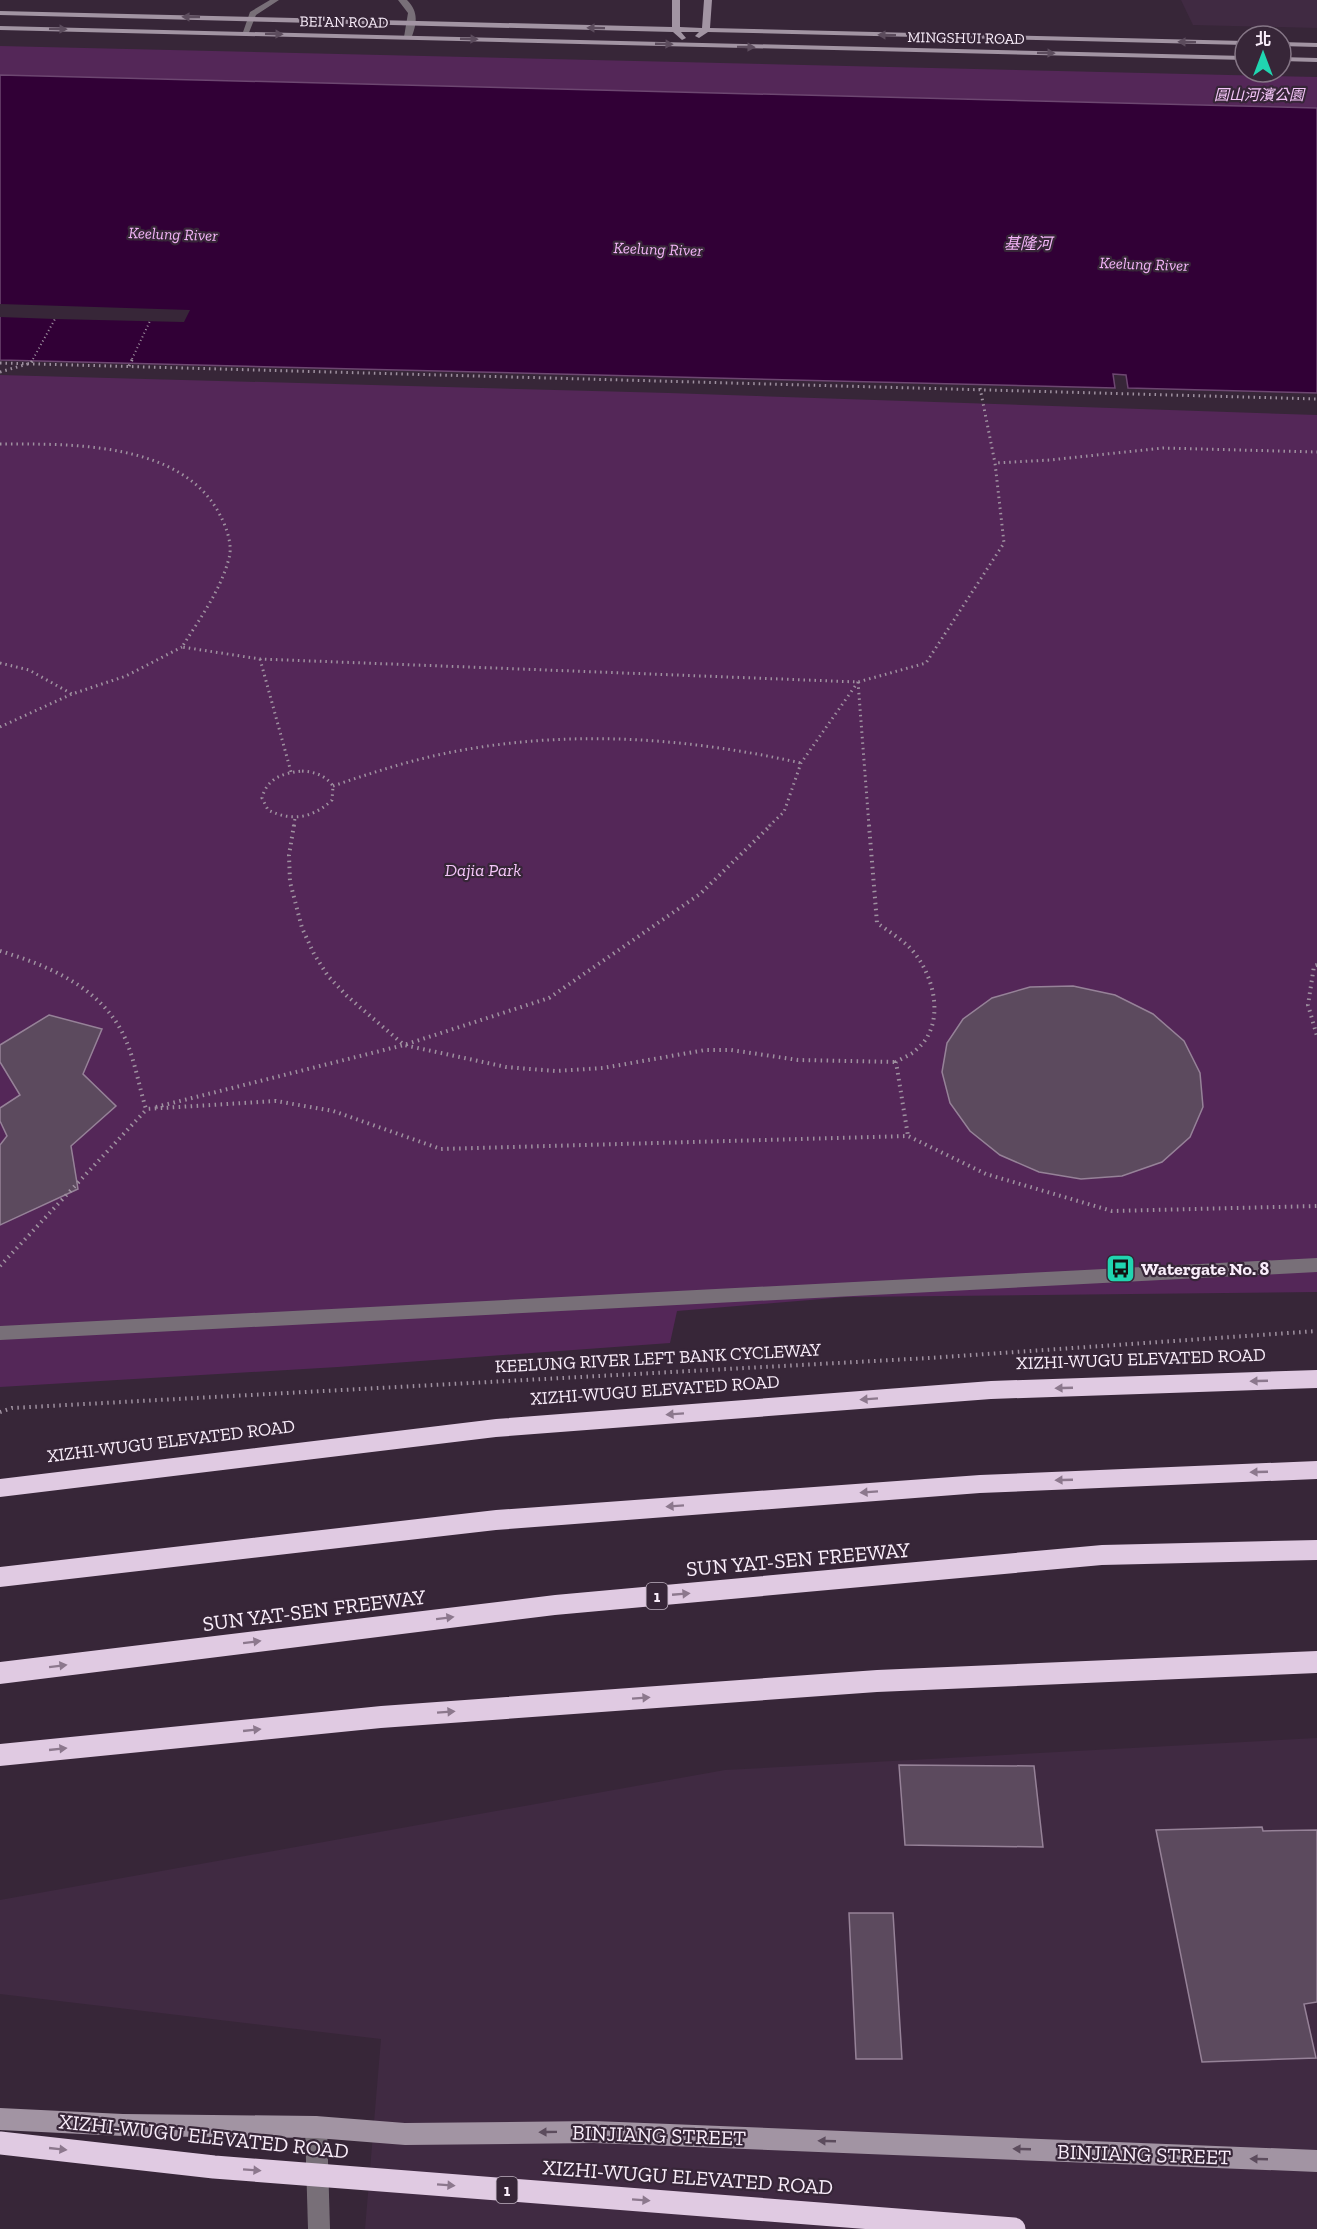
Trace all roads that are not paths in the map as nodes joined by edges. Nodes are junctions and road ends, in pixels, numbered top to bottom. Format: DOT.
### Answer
graph roads {
  1 [pos="275,0"];
  2 [pos="402,0"];
  3 [pos="676,0"];
  4 [pos="708,0"];
  5 [pos="0,13"];
  6 [pos="252,18"];
  7 [pos="412,23"];
  8 [pos="0,28"];
  9 [pos="676,30"];
  10 [pos="706,30"];
  11 [pos="245,33"];
  12 [pos="408,37"];
  13 [pos="1233,43"];
  14 [pos="1293,44"];
  15 [pos="687,45"];
  16 [pos="1317,45"];
  17 [pos="1233,58"];
  18 [pos="1293,59"];
  19 [pos="1317,60"];
  20 [pos="1317,1265"];
  21 [pos="0,1333"];
  22 [pos="1317,1379"];
  23 [pos="1317,1470"];
  24 [pos="0,1488"];
  25 [pos="1317,1550"];
  26 [pos="0,1577"];
  27 [pos="1317,1662"];
  28 [pos="0,1673"];
  29 [pos="0,1755"];
  30 [pos="0,2119"];
  31 [pos="316,2127"];
  32 [pos="0,2143"];
  33 [pos="1317,2161"];
  34 [pos="319,2229"];
  35 [pos="1014,2229"];
  1 -- 6 [label="lane"];
  2 -- 7 [label="lane"];
  3 -- 9 [label="main road"];
  4 -- 10 [label="main road"];
  6 -- 5 [label="main road, BEI'AN ROAD, one-way"];
  6 -- 7 [label="main road, BEI'AN ROAD"];
  6 -- 11 [label="lane"];
  9 -- 7 [label="main road, BEI'AN ROAD, one-way"];
  7 -- 12 [label="lane"];
  8 -- 11 [label="main road, BEI'AN ROAD, one-way"];
  9 -- 10 [label="main road, BEI'AN ROAD"];
  9 -- 15 [label="main road"];
  13 -- 10 [label="main road, MINGSHUI ROAD, one-way"];
  10 -- 15 [label="main road"];
  11 -- 12 [label="main road, BEI'AN ROAD, one-way"];
  12 -- 15 [label="main road, BEI'AN ROAD, one-way"];
  14 -- 16 [label="main road"];
  15 -- 17 [label="main road, MINGSHUI ROAD, one-way"];
  18 -- 19 [label="main road"];
  20 -- 21 [label="lane"];
  22 -- 24 [label="highway, XIZHI-WUGU ELEVATED ROAD, one-way"];
  23 -- 26 [label="highway, one-way"];
  28 -- 25 [label="highway, SUN YAT-SEN FREEWAY / 1, one-way"];
  29 -- 27 [label="highway, one-way"];
  30 -- 31 [label="main road, BINJIANG STREET"];
  33 -- 31 [label="main road, BINJIANG STREET, one-way"];
  31 -- 34 [label="lane"];
  32 -- 35 [label="highway, XIZHI-WUGU ELEVATED ROAD / 1, one-way, bridge"];
}
